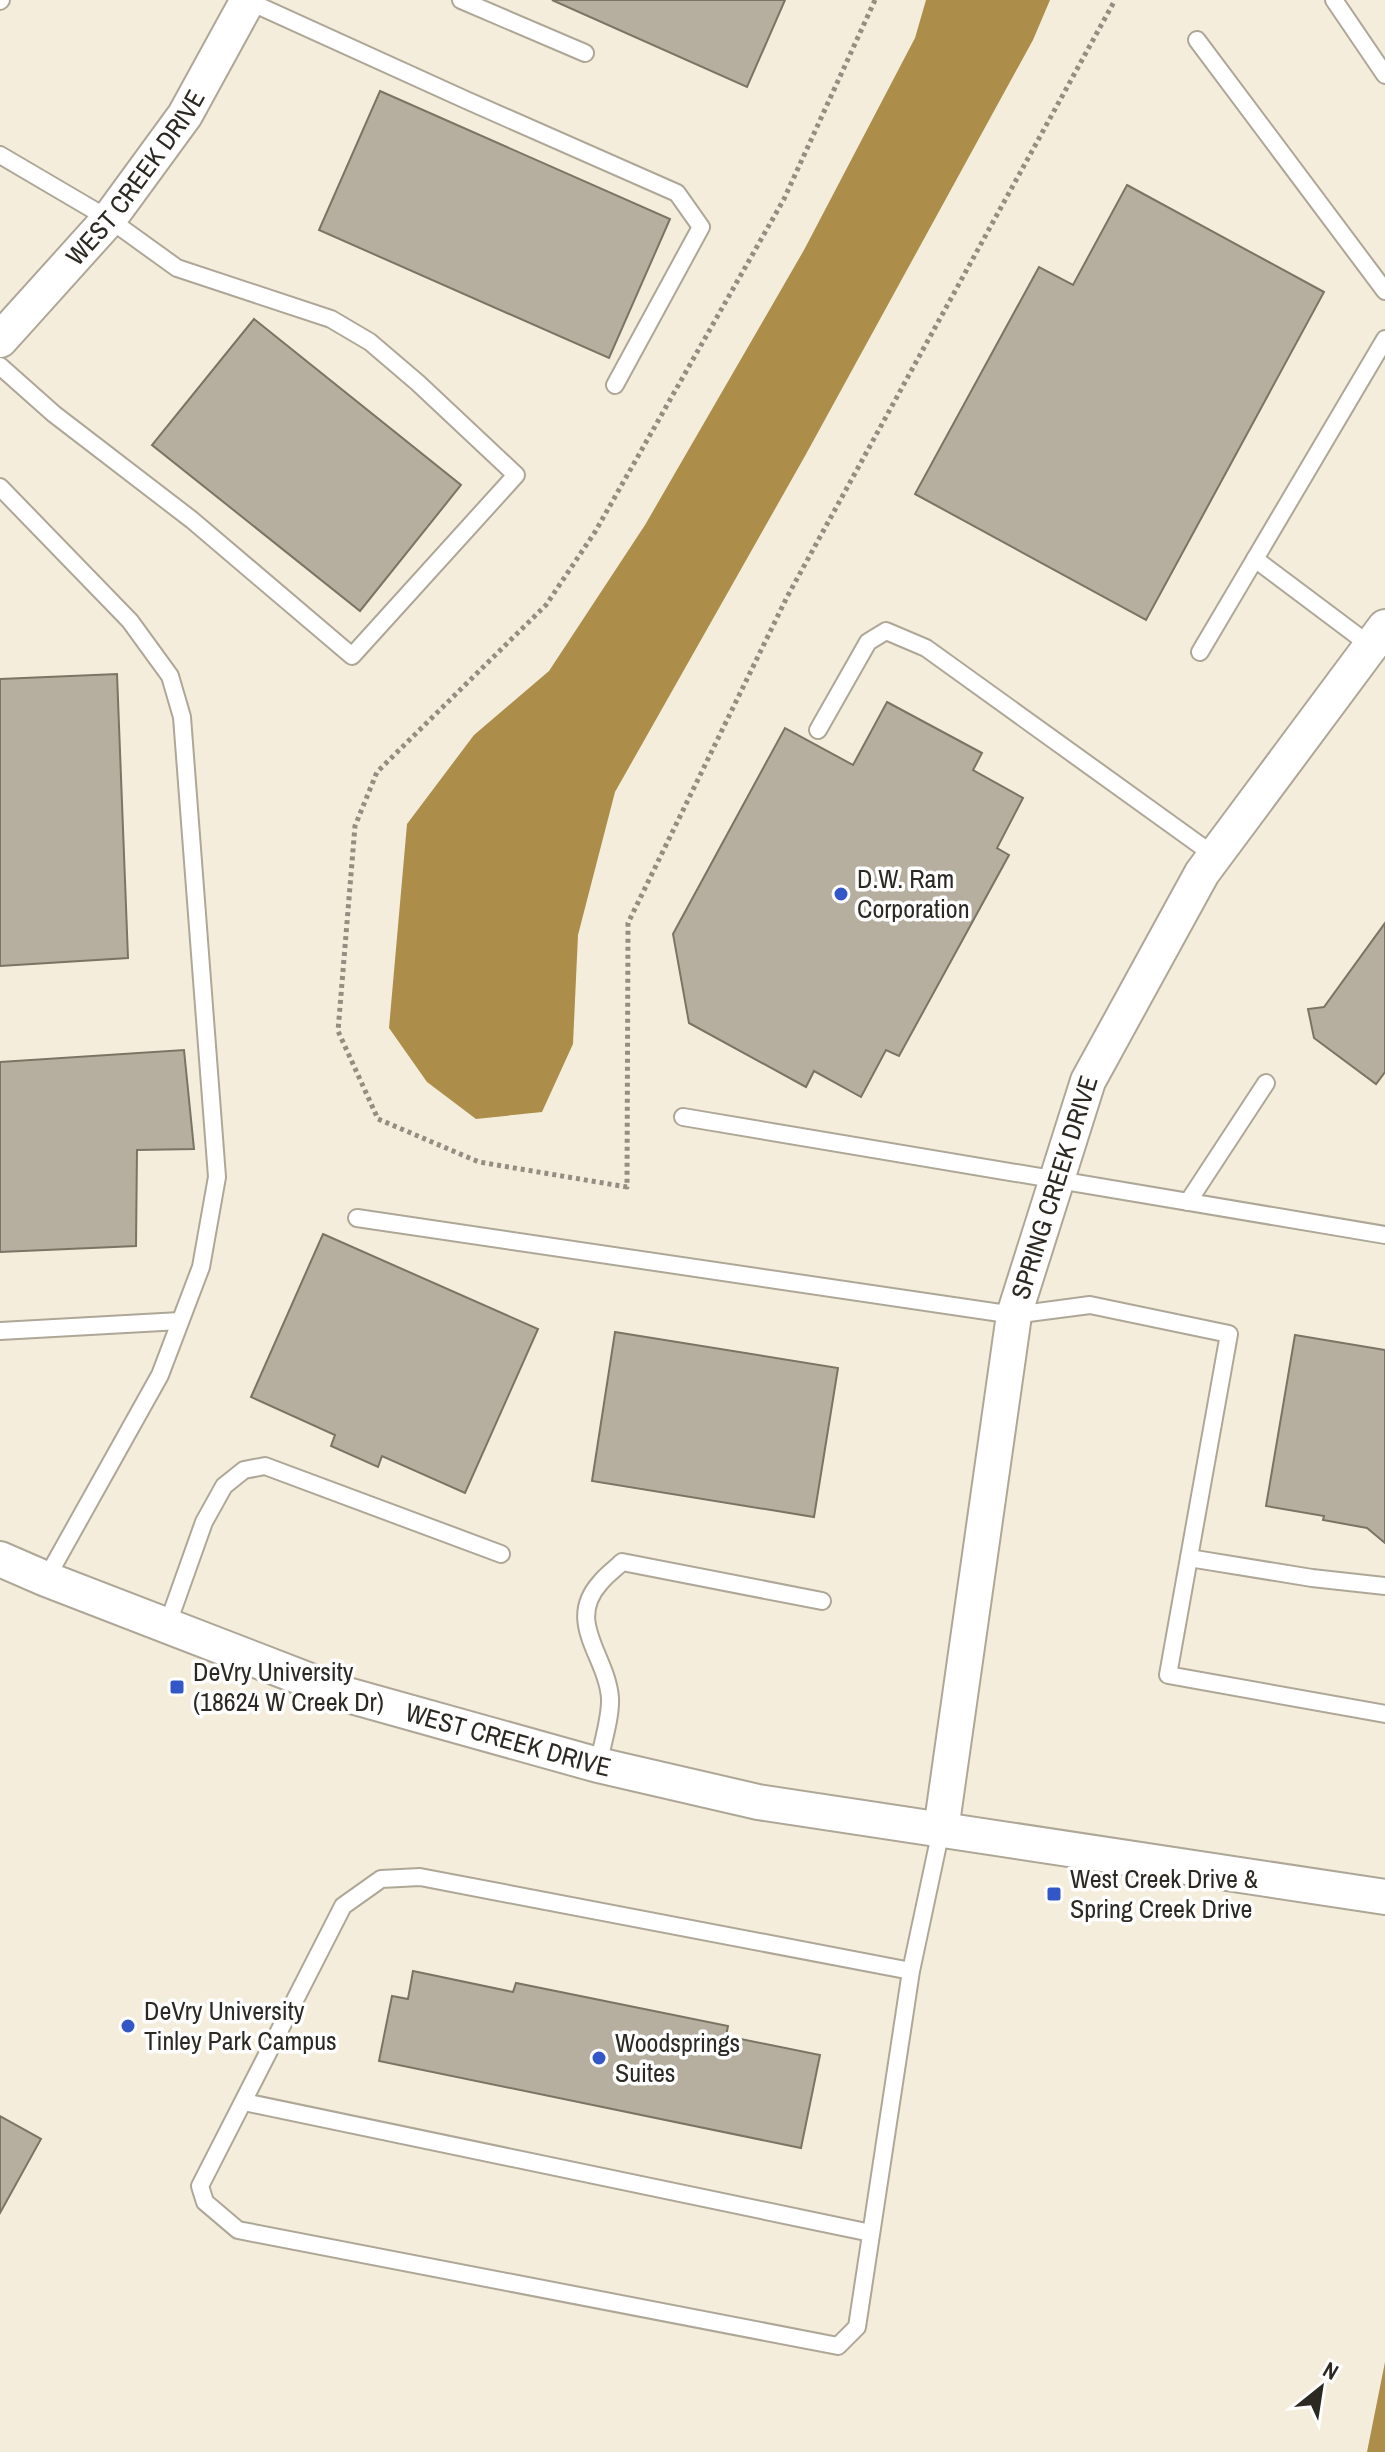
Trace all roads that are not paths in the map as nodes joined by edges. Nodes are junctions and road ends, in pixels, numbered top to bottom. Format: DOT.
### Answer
graph roads {
  1 [pos="248,0"];
  2 [pos="461,0"];
  3 [pos="1334,0"];
  4 [pos="1197,40"];
  5 [pos="585,53"];
  6 [pos="1385,75"];
  7 [pos="0,155"];
  8 [pos="109,219"];
  9 [pos="1385,291"];
  10 [pos="1385,339"];
  11 [pos="0,340"];
  12 [pos="0,366"];
  13 [pos="615,385"];
  14 [pos="0,487"];
  15 [pos="1255,559"];
  16 [pos="1378,636"];
  17 [pos="1200,652"];
  18 [pos="818,730"];
  19 [pos="1215,856"];
  20 [pos="1266,1083"];
  21 [pos="683,1117"];
  22 [pos="1057,1181"];
  23 [pos="1188,1202"];
  24 [pos="357,1218"];
  25 [pos="1385,1235"];
  26 [pos="1014,1315"];
  27 [pos="180,1321"];
  28 [pos="0,1331"];
  29 [pos="501,1554"];
  30 [pos="1189,1558"];
  31 [pos="0,1559"];
  32 [pos="46,1579"];
  33 [pos="1385,1586"];
  34 [pos="822,1601"];
  35 [pos="167,1626"];
  36 [pos="1385,1714"];
  37 [pos="598,1765"];
  38 [pos="941,1830"];
  39 [pos="1385,1897"];
  40 [pos="911,1971"];
  41 [pos="244,2102"];
  42 [pos="871,2233"];
  1 -- 8 [label="street, WEST CREEK DRIVE"];
  1 -- 13 [label="lane"];
  2 -- 5 [label="lane"];
  3 -- 6 [label="lane"];
  4 -- 9 [label="lane"];
  7 -- 8 [label="lane"];
  8 -- 11 [label="street, WEST CREEK DRIVE"];
  8 -- 12 [label="lane"];
  10 -- 15 [label="lane"];
  14 -- 27 [label="lane"];
  15 -- 16 [label="lane"];
  15 -- 17 [label="lane"];
  16 -- 19 [label="street, SPRING CREEK DRIVE"];
  18 -- 19 [label="lane"];
  19 -- 22 [label="street, SPRING CREEK DRIVE"];
  20 -- 23 [label="lane"];
  21 -- 22 [label="lane"];
  22 -- 23 [label="lane"];
  22 -- 26 [label="street, SPRING CREEK DRIVE"];
  23 -- 25 [label="lane"];
  24 -- 26 [label="lane"];
  26 -- 30 [label="lane"];
  26 -- 38 [label="street, SPRING CREEK DRIVE"];
  27 -- 28 [label="lane"];
  27 -- 32 [label="lane"];
  29 -- 35 [label="lane"];
  30 -- 33 [label="lane"];
  30 -- 36 [label="lane"];
  31 -- 32 [label="street, WEST CREEK DRIVE"];
  32 -- 35 [label="street, WEST CREEK DRIVE"];
  34 -- 37 [label="lane"];
  35 -- 37 [label="street, WEST CREEK DRIVE"];
  37 -- 38 [label="street, WEST CREEK DRIVE"];
  38 -- 39 [label="street, WEST CREEK DRIVE"];
  38 -- 40 [label="lane"];
  40 -- 41 [label="lane"];
  40 -- 42 [label="lane"];
  41 -- 42 [label="lane"];
  41 -- 42 [label="lane"];
}
